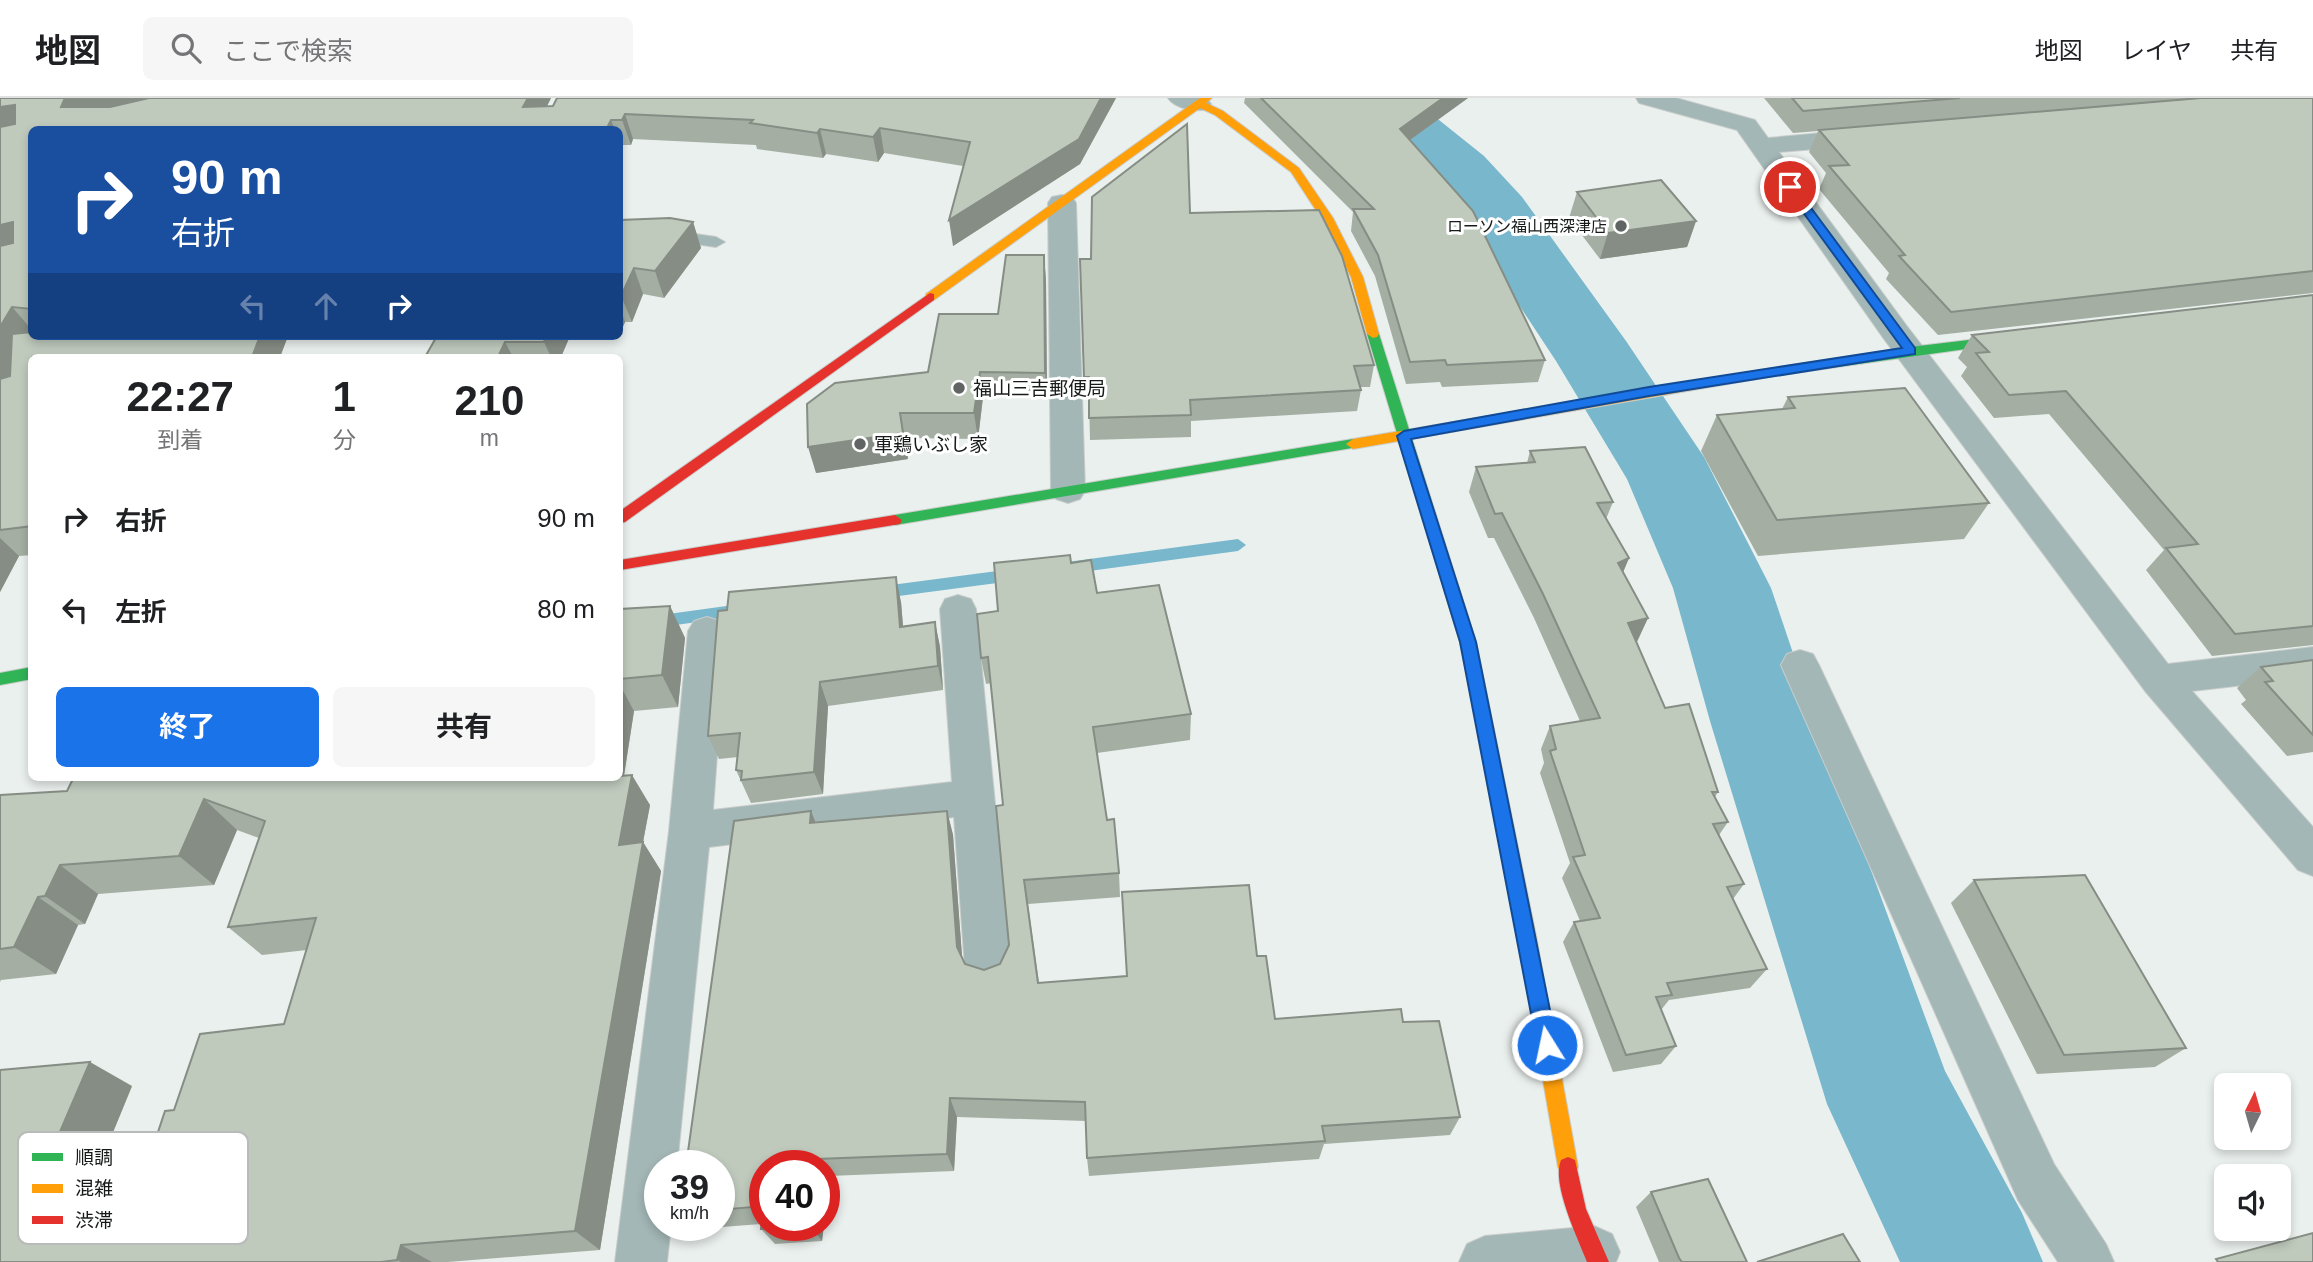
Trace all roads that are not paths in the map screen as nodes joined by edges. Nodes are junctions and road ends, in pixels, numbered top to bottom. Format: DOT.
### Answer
graph roads {
  1 [pos="1648,98"];
  2 [pos="1195,100"];
  3 [pos="1885,135"];
  4 [pos="1760,146"];
  5 [pos="1062,203"];
  6 [pos="623,228"];
  7 [pos="716,242"];
  8 [pos="2035,337"];
  9 [pos="1910,351"];
  10 [pos="1404,436"];
  11 [pos="1068,491"];
  12 [pos="623,516"];
  13 [pos="623,565"];
  14 [pos="958,609"];
  15 [pos="707,631"];
  16 [pos="2313,662"];
  17 [pos="1800,665"];
  18 [pos="28,674"];
  19 [pos="0,678"];
  20 [pos="2159,680"];
  21 [pos="972,797"];
  22 [pos="690,831"];
  23 [pos="2313,857"];
  24 [pos="988,968"];
  25 [pos="1596,1257"];
  26 [pos="641,1262"];
  27 [pos="1485,1262"];
  28 [pos="2088,1262"];
  1 -- 4 [label="street"];
  2 -- 5 [label="street"];
  2 -- 10 [label="street"];
  3 -- 4 [label="street"];
  4 -- 9 [label="street"];
  5 -- 11 [label="street"];
  5 -- 12 [label="street"];
  6 -- 7 [label="lane"];
  8 -- 9 [label="street"];
  9 -- 10 [label="street"];
  9 -- 20 [label="street"];
  10 -- 11 [label="street"];
  10 -- 25 [label="street"];
  11 -- 13 [label="street"];
  14 -- 21 [label="street"];
  15 -- 22 [label="street"];
  16 -- 20 [label="street"];
  17 -- 28 [label="street"];
  18 -- 19 [label="street"];
  20 -- 23 [label="street"];
  21 -- 22 [label="street"];
  21 -- 24 [label="street"];
  22 -- 26 [label="street"];
  25 -- 27 [label="street"];
}
